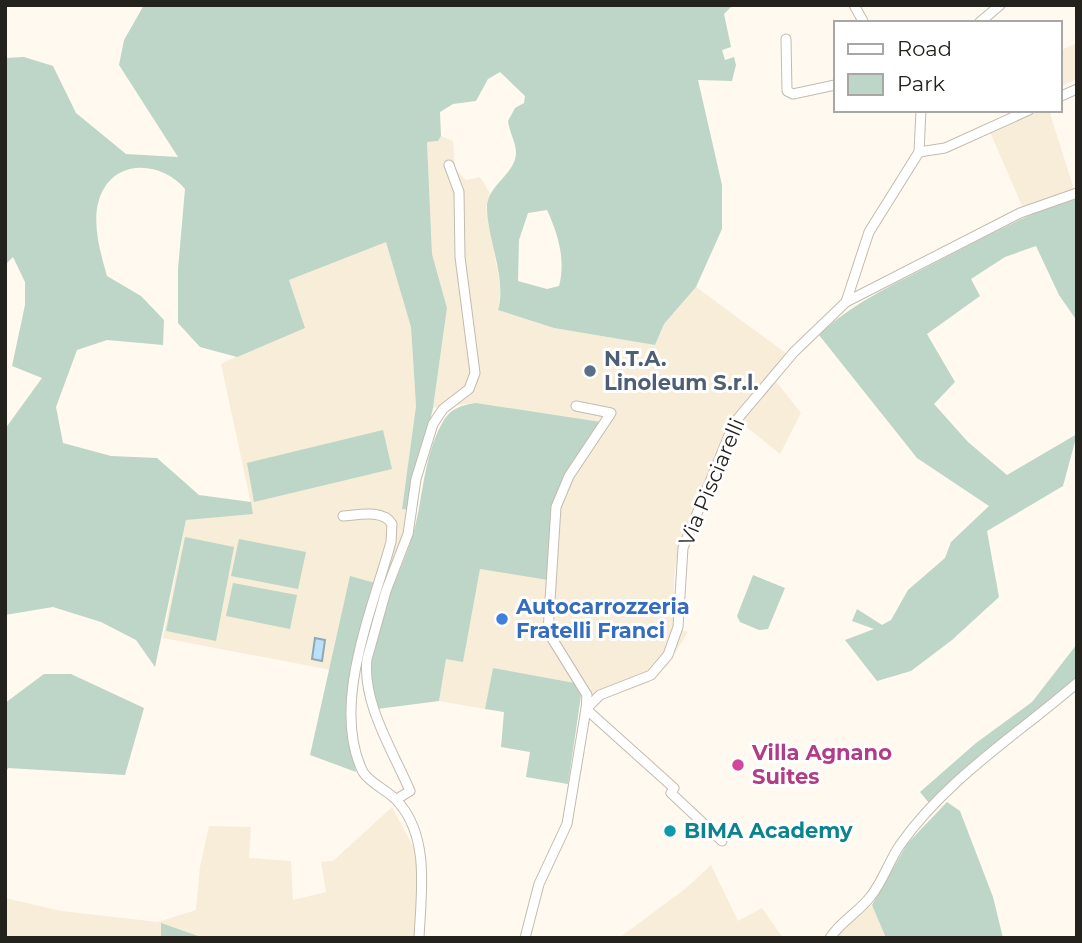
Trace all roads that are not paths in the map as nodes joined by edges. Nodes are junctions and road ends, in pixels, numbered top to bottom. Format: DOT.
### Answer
graph roads {
  1 [pos="854,5"];
  2 [pos="1000,5"];
  3 [pos="863,21"];
  4 [pos="981,21"];
  5 [pos="786,39"];
  6 [pos="834,85"];
  7 [pos="1077,89"];
  8 [pos="1061,96"];
  9 [pos="920,112"];
  10 [pos="1025,112"];
  11 [pos="919,152"];
  12 [pos="449,165"];
  13 [pos="1077,193"];
  14 [pos="846,302"];
  15 [pos="576,406"];
  16 [pos="343,516"];
  17 [pos="1077,683"];
  18 [pos="586,709"];
  19 [pos="397,799"];
  20 [pos="722,841"];
  21 [pos="419,938"];
  22 [pos="524,938"];
  23 [pos="830,938"];
  1 -- 3 [label="street"];
  2 -- 4 [label="street"];
  5 -- 6 [label="street"];
  7 -- 8 [label="street"];
  9 -- 11 [label="street"];
  10 -- 11 [label="street"];
  11 -- 14 [label="street, Via Pisciarelli"];
  12 -- 19 [label="street"];
  13 -- 14 [label="street, Via Pisciarelli"];
  14 -- 18 [label="street, Via Pisciarelli"];
  15 -- 18 [label="street"];
  16 -- 19 [label="street"];
  17 -- 23 [label="street"];
  18 -- 20 [label="street"];
  18 -- 22 [label="street"];
  19 -- 21 [label="street"];
}
